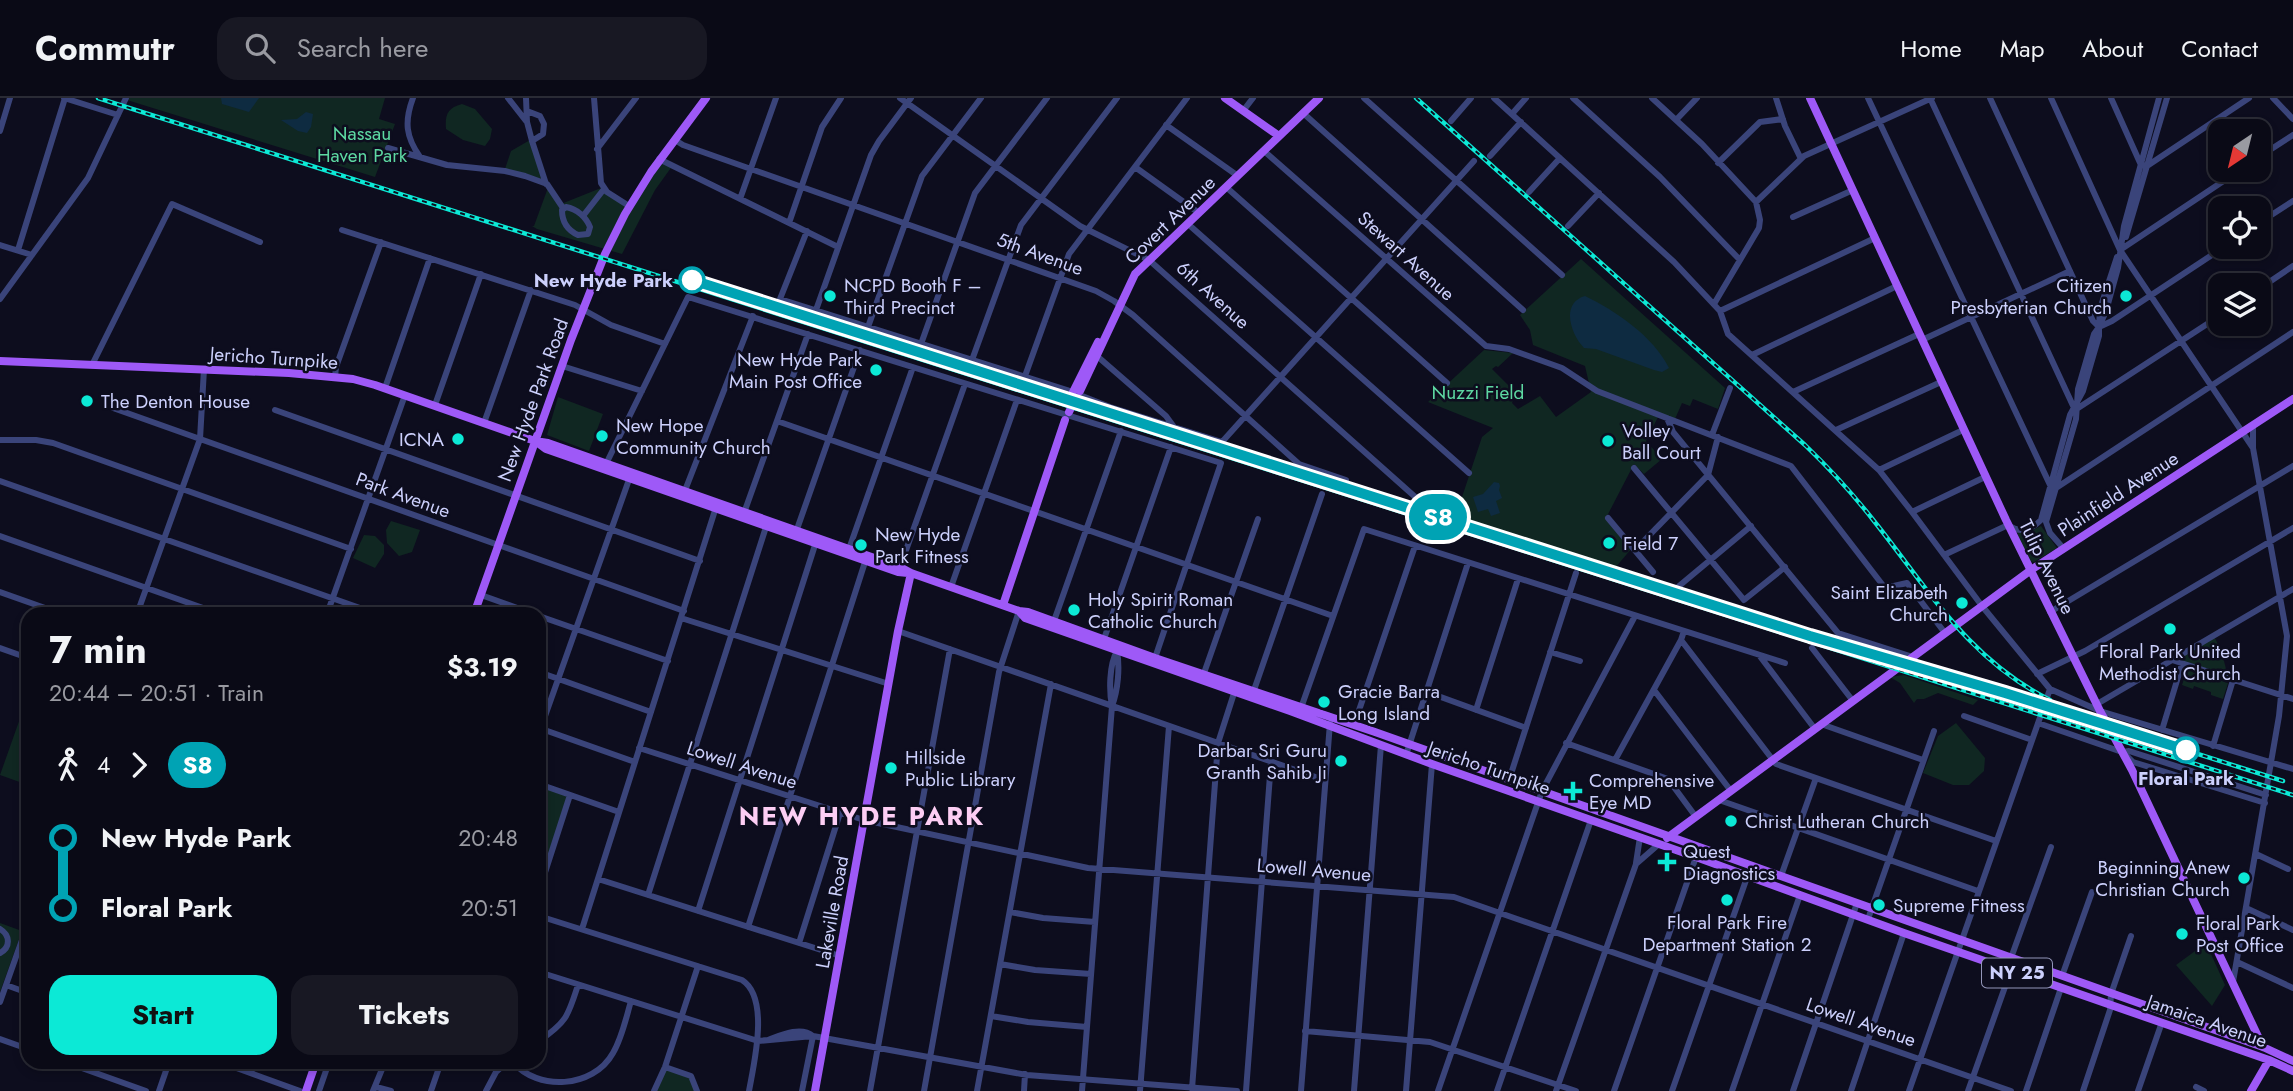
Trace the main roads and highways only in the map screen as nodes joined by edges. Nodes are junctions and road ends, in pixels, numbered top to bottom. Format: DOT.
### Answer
graph roads {
  1 [pos="706,98"];
  2 [pos="1225,98"];
  3 [pos="1319,98"];
  4 [pos="1810,98"];
  5 [pos="1279,136"];
  6 [pos="1111,322"];
  7 [pos="0,361"];
  8 [pos="2293,399"];
  9 [pos="1069,414"];
  10 [pos="535,441"];
  11 [pos="743,515"];
  12 [pos="783,526"];
  13 [pos="766,527"];
  14 [pos="796,534"];
  15 [pos="899,570"];
  16 [pos="2031,570"];
  17 [pos="911,573"];
  18 [pos="1003,606"];
  19 [pos="477,607"];
  20 [pos="1019,611"];
  21 [pos="1103,643"];
  22 [pos="1118,648"];
  23 [pos="1202,678"];
  24 [pos="1252,695"];
  25 [pos="1330,722"];
  26 [pos="1436,766"];
  27 [pos="1493,774"];
  28 [pos="1668,837"];
  29 [pos="1659,844"];
  30 [pos="2111,994"];
  31 [pos="2110,1004"];
  32 [pos="2263,1047"];
  33 [pos="2269,1060"];
  34 [pos="2293,1061"];
  35 [pos="314,1069"];
  36 [pos="2293,1071"];
  37 [pos="306,1091"];
  38 [pos="815,1091"];
  39 [pos="2251,1091"];
  1 -- 10 [label="main road, New Hyde Park Road"];
  2 -- 5 [label="main road"];
  3 -- 5 [label="main road, Covert Avenue"];
  4 -- 16 [label="main road, Tulip Avenue"];
  5 -- 6 [label="main road, Covert Avenue"];
  6 -- 6 [label="main road, Covert Avenue"];
  7 -- 10 [label="main road, Jericho Turnpike / NY 25"];
  8 -- 16 [label="main road, Plainfield Avenue"];
  9 -- 18 [label="main road"];
  10 -- 11 [label="main road, Jericho Turnpike / NY 25"];
  10 -- 19 [label="main road, New Hyde Park Road"];
  11 -- 12 [label="main road, Jericho Turnpike / NY 25"];
  11 -- 13 [label="main road, Jericho Turnpike / NY 25"];
  12 -- 13 [label="main road"];
  12 -- 14 [label="main road, Jericho Turnpike / NY 25"];
  13 -- 14 [label="main road, Jericho Turnpike / NY 25"];
  14 -- 15 [label="main road, Jericho Turnpike / NY 25"];
  14 -- 15 [label="main road, Jericho Turnpike / NY 25"];
  15 -- 17 [label="main road, Jericho Turnpike / NY 25"];
  16 -- 28 [label="main road, Plainfield Avenue"];
  16 -- 32 [label="main road, Tulip Avenue"];
  17 -- 18 [label="main road, Jericho Turnpike / NY 25"];
  17 -- 38 [label="main road, Lakeville Road"];
  18 -- 20 [label="main road, Jericho Turnpike / NY 25"];
  20 -- 21 [label="main road, Jericho Turnpike / NY 25"];
  20 -- 21 [label="main road, Jericho Turnpike / NY 25"];
  21 -- 22 [label="main road, Jericho Turnpike / NY 25"];
  22 -- 23 [label="main road, Jericho Turnpike / NY 25"];
  22 -- 23 [label="main road, Jericho Turnpike / NY 25"];
  23 -- 24 [label="main road, Jericho Turnpike / NY 25"];
  24 -- 25 [label="main road, Jericho Turnpike / NY 25"];
  24 -- 25 [label="main road, Jericho Turnpike / NY 25"];
  25 -- 26 [label="main road, Jericho Turnpike / NY 25"];
  25 -- 27 [label="main road, Jericho Turnpike / NY 25"];
  26 -- 27 [label="main road"];
  26 -- 29 [label="main road, Jericho Turnpike / NY 25"];
  27 -- 28 [label="main road, Jericho Turnpike / NY 25"];
  28 -- 29 [label="main road, Plainfield Avenue"];
  28 -- 30 [label="main road, Jericho Turnpike / NY 25"];
  29 -- 31 [label="main road, Jericho Turnpike / NY 25"];
  30 -- 32 [label="main road, Jamaica Avenue / NY 25"];
  31 -- 33 [label="main road, Jamaica Avenue / NY 25"];
  32 -- 33 [label="main road, Tulip Avenue"];
  32 -- 34 [label="main road, NY 25"];
  33 -- 36 [label="main road, Jamaica Avenue / NY 25"];
  33 -- 39 [label="main road"];
  35 -- 37 [label="main road"];
}
